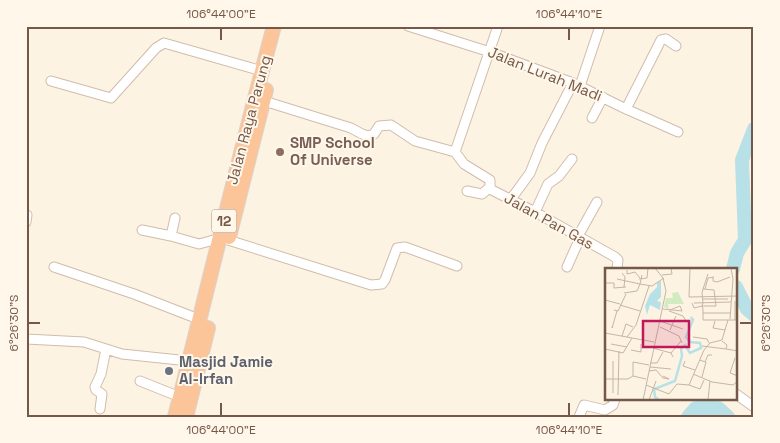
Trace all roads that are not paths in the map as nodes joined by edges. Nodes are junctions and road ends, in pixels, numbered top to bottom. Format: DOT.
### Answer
graph roads {
  1 [pos="274,26"];
  2 [pos="281,26"];
  3 [pos="408,26"];
  4 [pos="498,26"];
  5 [pos="599,27"];
  6 [pos="432,30"];
  7 [pos="676,46"];
  8 [pos="490,52"];
  9 [pos="262,71"];
  10 [pos="51,81"];
  11 [pos="577,84"];
  12 [pos="604,97"];
  13 [pos="264,101"];
  14 [pos="626,109"];
  15 [pos="592,118"];
  16 [pos="678,132"];
  17 [pos="455,152"];
  18 [pos="572,159"];
  19 [pos="489,188"];
  20 [pos="468,191"];
  21 [pos="511,199"];
  22 [pos="597,202"];
  23 [pos="535,212"];
  24 [pos="27,215"];
  25 [pos="175,218"];
  26 [pos="26,222"];
  27 [pos="142,230"];
  28 [pos="170,236"];
  29 [pos="579,237"];
  30 [pos="224,239"];
  31 [pos="457,266"];
  32 [pos="54,267"];
  33 [pos="567,267"];
  34 [pos="616,268"];
  35 [pos="201,320"];
  36 [pos="26,339"];
  37 [pos="106,350"];
  38 [pos="189,361"];
  39 [pos="140,380"];
  40 [pos="738,395"];
  41 [pos="180,397"];
  42 [pos="615,400"];
  43 [pos="754,407"];
  44 [pos="100,409"];
  45 [pos="175,417"];
  46 [pos="186,417"];
  47 [pos="579,417"];
  1 -- 9 [label="highway, Jalan Raya Parung / 12"];
  2 -- 13 [label="highway, Jalan Raya Parung / 12"];
  3 -- 6 [label="street, Jalan Lurah Madi"];
  4 -- 8 [label="street"];
  5 -- 11 [label="street"];
  6 -- 8 [label="street, Jalan Lurah Madi"];
  7 -- 14 [label="street"];
  8 -- 11 [label="street, Jalan Lurah Madi"];
  8 -- 17 [label="street"];
  9 -- 10 [label="street"];
  9 -- 30 [label="highway, Jalan Raya Parung / 12"];
  11 -- 12 [label="street, Jalan Lurah Madi"];
  11 -- 21 [label="street"];
  12 -- 14 [label="street, Jalan Lurah Madi"];
  12 -- 15 [label="street"];
  13 -- 17 [label="street, Jalan Pan Gas"];
  13 -- 30 [label="highway, Jalan Raya Parung / 12"];
  14 -- 16 [label="street, Jalan Lurah Madi"];
  17 -- 19 [label="street, Jalan Pan Gas"];
  18 -- 23 [label="street"];
  19 -- 20 [label="street"];
  19 -- 21 [label="street, Jalan Pan Gas"];
  21 -- 23 [label="street, Jalan Pan Gas"];
  22 -- 29 [label="street"];
  23 -- 29 [label="street, Jalan Pan Gas"];
  24 -- 26 [label="street"];
  25 -- 28 [label="street"];
  27 -- 28 [label="street"];
  28 -- 30 [label="street"];
  29 -- 33 [label="street"];
  29 -- 34 [label="street, Jalan Pan Gas"];
  30 -- 31 [label="street"];
  30 -- 35 [label="highway, Jalan Raya Parung / 12"];
  30 -- 46 [label="highway, Jalan Raya Parung / 12"];
  32 -- 35 [label="street"];
  35 -- 38 [label="highway, Jalan Raya Parung / 12"];
  36 -- 37 [label="street"];
  37 -- 38 [label="street"];
  37 -- 44 [label="street"];
  38 -- 41 [label="highway, Jalan Raya Parung / 12"];
  39 -- 41 [label="street"];
  40 -- 43 [label="street"];
  41 -- 45 [label="highway, Jalan Raya Parung / 12"];
  42 -- 47 [label="street"];
}
